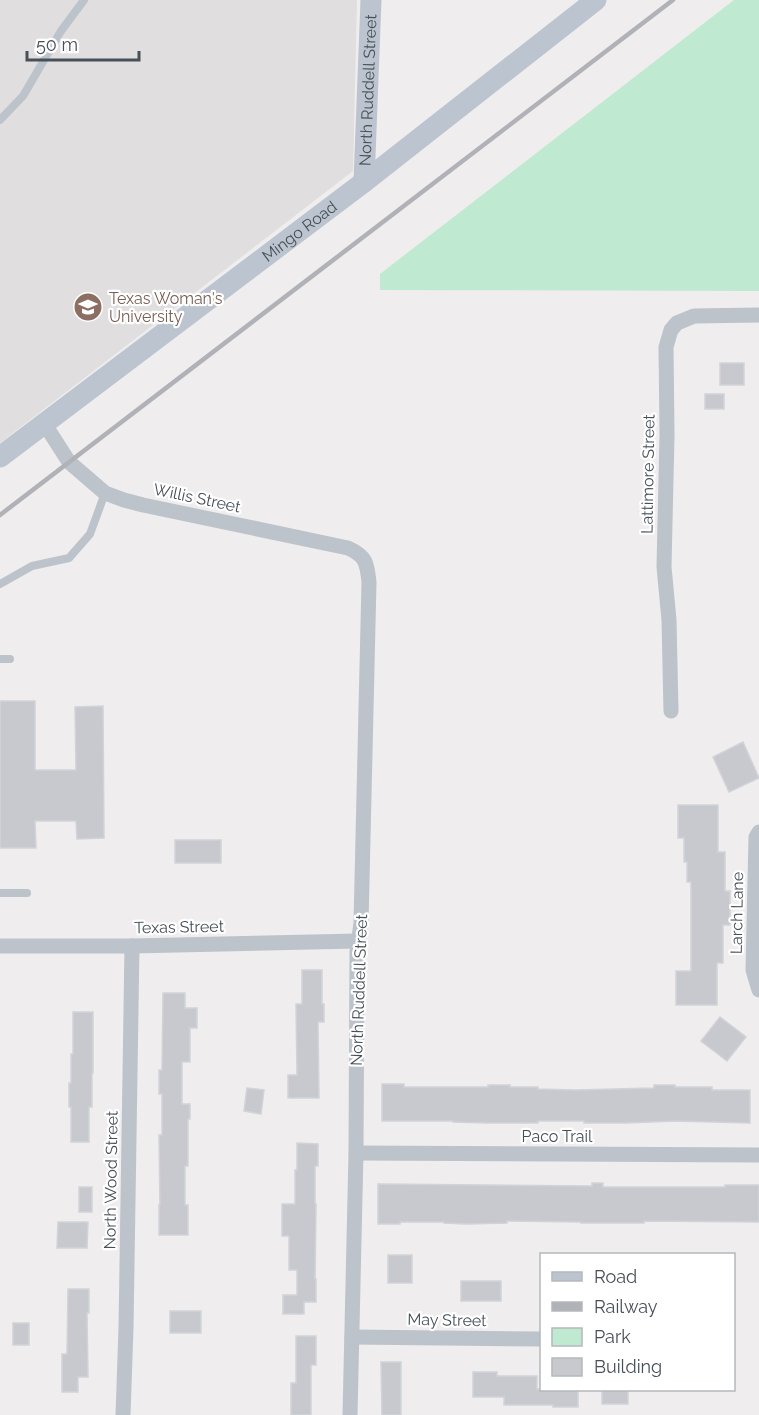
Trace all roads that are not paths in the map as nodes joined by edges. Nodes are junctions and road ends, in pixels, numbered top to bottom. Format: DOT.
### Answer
graph roads {
  1 [pos="84,0"];
  2 [pos="371,0"];
  3 [pos="596,0"];
  4 [pos="0,120"];
  5 [pos="364,182"];
  6 [pos="759,315"];
  7 [pos="44,423"];
  8 [pos="0,457"];
  9 [pos="105,492"];
  10 [pos="367,565"];
  11 [pos="0,584"];
  12 [pos="0,659"];
  13 [pos="10,659"];
  14 [pos="671,711"];
  15 [pos="758,834"];
  16 [pos="0,893"];
  17 [pos="27,893"];
  18 [pos="358,941"];
  19 [pos="0,946"];
  20 [pos="132,946"];
  21 [pos="759,990"];
  22 [pos="356,1153"];
  23 [pos="759,1155"];
  24 [pos="352,1337"];
  25 [pos="540,1339"];
  26 [pos="123,1415"];
  27 [pos="350,1415"];
  1 -- 4 [label="lane"];
  2 -- 5 [label="street, North Ruddell Street"];
  3 -- 5 [label="street, Mingo Road"];
  5 -- 7 [label="street, Mingo Road"];
  6 -- 14 [label="street, Lattimore Street"];
  7 -- 8 [label="street, Mingo Road"];
  7 -- 9 [label="street, Willis Street"];
  9 -- 10 [label="street, Willis Street"];
  9 -- 11 [label="lane"];
  10 -- 18 [label="street, North Ruddell Street"];
  12 -- 13 [label="lane"];
  15 -- 21 [label="street, Larch Lane"];
  16 -- 17 [label="lane"];
  18 -- 20 [label="street, Texas Street"];
  18 -- 22 [label="street, North Ruddell Street"];
  19 -- 20 [label="street, Texas Street"];
  20 -- 26 [label="street, North Wood Street"];
  22 -- 23 [label="street, Paco Trail"];
  22 -- 24 [label="street, North Ruddell Street"];
  24 -- 25 [label="street, May Street"];
  24 -- 27 [label="street, North Ruddell Street"];
}
